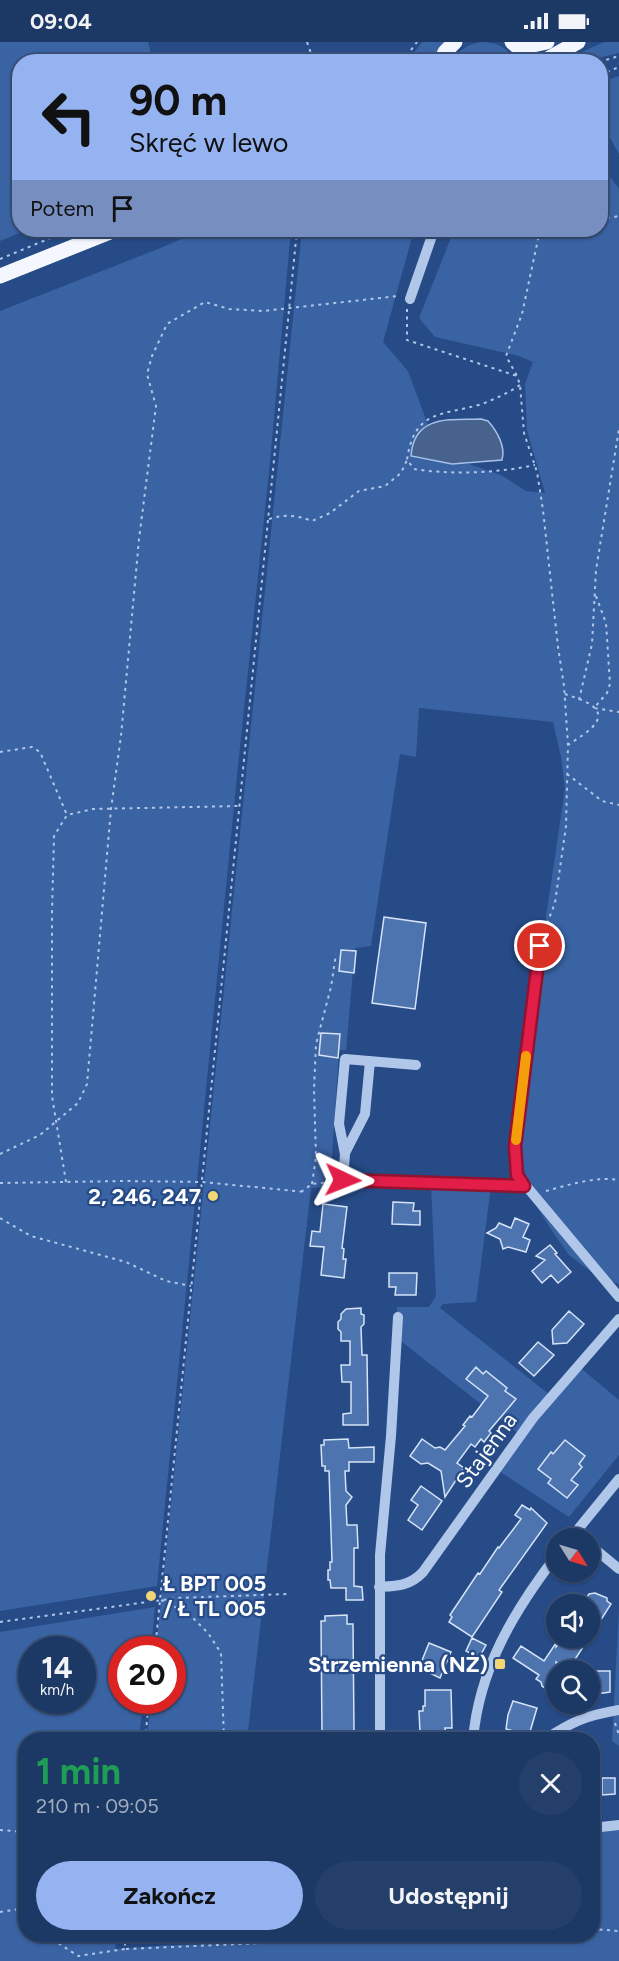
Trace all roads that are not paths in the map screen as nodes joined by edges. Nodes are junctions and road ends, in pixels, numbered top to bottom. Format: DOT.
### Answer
graph roads {
  1 [pos="455,42"];
  2 [pos="547,42"];
  3 [pos="578,42"];
  4 [pos="519,51"];
  5 [pos="444,54"];
  6 [pos="556,54"];
  7 [pos="98,237"];
  8 [pos="432,237"];
  9 [pos="0,276"];
  10 [pos="410,299"];
  11 [pos="540,946"];
  12 [pos="369,1061"];
  13 [pos="416,1065"];
  14 [pos="345,1154"];
  15 [pos="528,1190"];
  16 [pos="619,1297"];
  17 [pos="398,1317"];
  18 [pos="619,1319"];
  19 [pos="619,1479"];
  20 [pos="582,1528"];
  21 [pos="600,1553"];
  22 [pos="619,1569"];
  23 [pos="546,1570"];
  24 [pos="379,1587"];
  25 [pos="619,1710"];
  26 [pos="380,1732"];
  27 [pos="474,1732"];
  28 [pos="555,1732"];
  29 [pos="619,1825"];
  30 [pos="600,1827"];
  1 -- 5 [label="main road"];
  2 -- 4 [label="main road"];
  3 -- 6 [label="main road"];
  7 -- 9 [label="main road"];
  8 -- 10 [label="street"];
  11 -- 15 [label="street"];
  12 -- 13 [label="street"];
  12 -- 14 [label="street"];
  12 -- 14 [label="street"];
  14 -- 15 [label="street"];
  15 -- 16 [label="street"];
  17 -- 24 [label="street"];
  18 -- 24 [label="street, Stajenna"];
  19 -- 20 [label="street"];
  21 -- 22 [label="street"];
  23 -- 27 [label="street"];
  24 -- 26 [label="street"];
  25 -- 28 [label="street"];
  29 -- 30 [label="street"];
}
